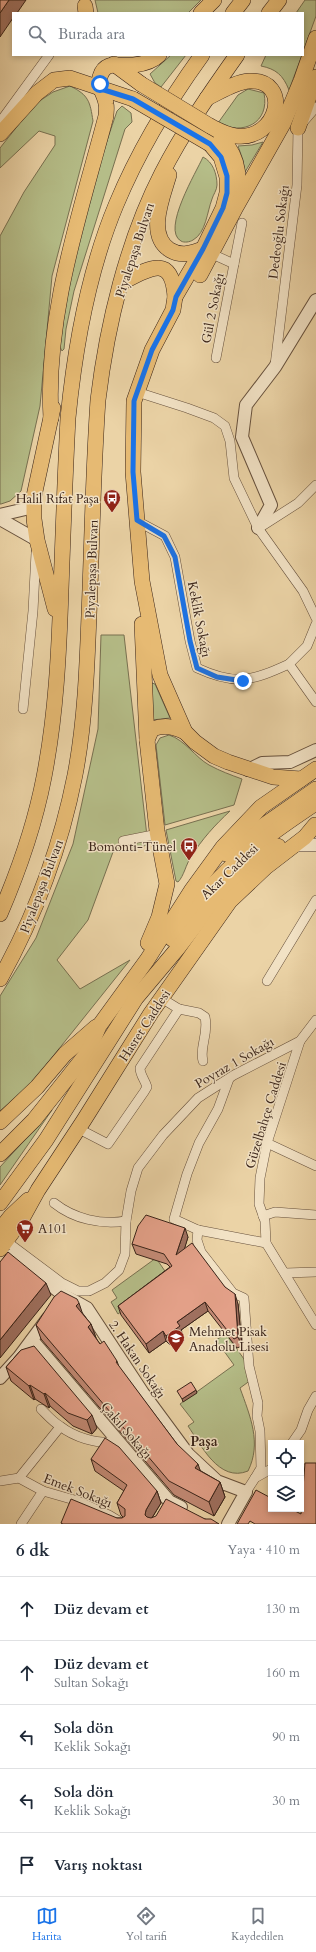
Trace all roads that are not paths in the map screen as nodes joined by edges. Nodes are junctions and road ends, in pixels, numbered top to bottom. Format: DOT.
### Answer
graph roads {
  1 [pos="214,0"];
  2 [pos="242,0"];
  3 [pos="279,0"];
  4 [pos="202,12"];
  5 [pos="234,12"];
  6 [pos="270,12"];
  7 [pos="316,38"];
  8 [pos="48,56"];
  9 [pos="157,56"];
  10 [pos="201,56"];
  11 [pos="235,56"];
  12 [pos="110,59"];
  13 [pos="316,77"];
  14 [pos="101,89"];
  15 [pos="206,99"];
  16 [pos="316,107"];
  17 [pos="0,122"];
  18 [pos="210,126"];
  19 [pos="298,128"];
  20 [pos="0,134"];
  21 [pos="176,148"];
  22 [pos="236,207"];
  23 [pos="242,223"];
  24 [pos="207,251"];
  25 [pos="234,264"];
  26 [pos="121,283"];
  27 [pos="316,300"];
  28 [pos="174,304"];
  29 [pos="76,354"];
  30 [pos="216,358"];
  31 [pos="275,367"];
  32 [pos="137,392"];
  33 [pos="51,418"];
  34 [pos="316,485"];
  35 [pos="34,507"];
  36 [pos="0,514"];
  37 [pos="0,519"];
  38 [pos="137,520"];
  39 [pos="258,528"];
  40 [pos="37,540"];
  41 [pos="142,581"];
  42 [pos="316,618"];
  43 [pos="60,619"];
  44 [pos="316,624"];
  45 [pos="289,664"];
  46 [pos="316,702"];
  47 [pos="22,709"];
  48 [pos="185,732"];
  49 [pos="147,740"];
  50 [pos="316,750"];
  51 [pos="316,769"];
  52 [pos="248,770"];
  53 [pos="301,779"];
  54 [pos="316,789"];
  55 [pos="316,803"];
  56 [pos="316,824"];
  57 [pos="158,834"];
  58 [pos="123,841"];
  59 [pos="316,845"];
  60 [pos="294,846"];
  61 [pos="206,872"];
  62 [pos="316,900"];
  63 [pos="0,914"];
  64 [pos="147,960"];
  65 [pos="0,979"];
  66 [pos="267,981"];
  67 [pos="136,998"];
  68 [pos="161,998"];
  69 [pos="179,1009"];
  70 [pos="99,1026"];
  71 [pos="314,1027"];
  72 [pos="300,1041"];
  73 [pos="203,1061"];
  74 [pos="229,1079"];
  75 [pos="0,1122"];
  76 [pos="79,1129"];
  77 [pos="267,1143"];
  78 [pos="0,1154"];
  79 [pos="316,1166"];
  80 [pos="0,1203"];
  81 [pos="54,1203"];
  82 [pos="316,1215"];
  83 [pos="263,1216"];
  84 [pos="126,1221"];
  85 [pos="198,1230"];
  86 [pos="266,1243"];
  87 [pos="5,1244"];
  88 [pos="4,1265"];
  89 [pos="316,1272"];
  90 [pos="285,1273"];
  91 [pos="62,1294"];
  92 [pos="316,1325"];
  93 [pos="32,1340"];
  94 [pos="0,1378"];
  95 [pos="316,1396"];
  96 [pos="41,1409"];
  97 [pos="60,1426"];
  98 [pos="294,1440"];
  99 [pos="117,1441"];
  100 [pos="304,1468"];
  101 [pos="316,1469"];
  102 [pos="268,1471"];
  103 [pos="19,1478"];
  104 [pos="255,1478"];
  105 [pos="0,1481"];
  106 [pos="43,1491"];
  107 [pos="246,1492"];
  108 [pos="190,1512"];
  109 [pos="21,1524"];
  110 [pos="124,1524"];
  111 [pos="228,1524"];
  1 -- 4 [label="main road"];
  2 -- 5 [label="main road"];
  3 -- 6 [label="main road"];
  7 -- 22 [label="main road"];
  8 -- 17 [label="street"];
  9 -- 12 [label="main road"];
  10 -- 29 [label="main road, Piyalepaşa Bulvarı"];
  11 -- 15 [label="main road, Piyalepaşa Bulvarı"];
  12 -- 14 [label="main road"];
  12 -- 18 [label="main road, bridge"];
  13 -- 19 [label="main road"];
  14 -- 20 [label="main road"];
  14 -- 24 [label="main road, bridge"];
  14 -- 33 [label="main road"];
  15 -- 18 [label="main road"];
  15 -- 21 [label="main road, Piyalepaşa Bulvarı"];
  16 -- 19 [label="street"];
  18 -- 22 [label="main road"];
  19 -- 31 [label="street, Dedeoğlu Sokağı"];
  21 -- 24 [label="main road"];
  21 -- 26 [label="main road, Piyalepaşa Bulvarı"];
  22 -- 24 [label="main road"];
  23 -- 25 [label="street, Gül 2 Sokağı"];
  24 -- 25 [label="street, Gül 2 Sokağı"];
  24 -- 28 [label="main road"];
  25 -- 30 [label="street, Gül 2 Sokağı"];
  26 -- 28 [label="main road"];
  26 -- 65 [label="main road, Piyalepaşa Bulvarı"];
  27 -- 31 [label="street"];
  28 -- 32 [label="main road"];
  29 -- 33 [label="main road"];
  29 -- 43 [label="main road, Piyalepaşa Bulvarı"];
  31 -- 39 [label="street"];
  32 -- 38 [label="main road"];
  32 -- 39 [label="street"];
  33 -- 35 [label="main road"];
  34 -- 39 [label="street"];
  35 -- 36 [label="street"];
  35 -- 40 [label="main road"];
  37 -- 40 [label="street"];
  38 -- 41 [label="main road"];
  38 -- 45 [label="street, Keklik Sokağı"];
  39 -- 42 [label="street"];
  40 -- 43 [label="main road"];
  40 -- 47 [label="street"];
  41 -- 48 [label="main road"];
  41 -- 49 [label="main road"];
  43 -- 63 [label="main road, Piyalepaşa Bulvarı"];
  44 -- 45 [label="street"];
  45 -- 46 [label="street"];
  48 -- 49 [label="main road"];
  48 -- 52 [label="main road"];
  49 -- 57 [label="main road"];
  50 -- 52 [label="street"];
  51 -- 53 [label="main road"];
  52 -- 53 [label="main road"];
  53 -- 61 [label="main road"];
  54 -- 61 [label="main road, Akar Caddesi"];
  55 -- 67 [label="main road, Akar Caddesi"];
  56 -- 60 [label="main road, Hasret Caddesi"];
  56 -- 67 [label="main road"];
  57 -- 58 [label="street"];
  57 -- 64 [label="main road"];
  59 -- 60 [label="main road"];
  60 -- 68 [label="main road, Hasret Caddesi"];
  61 -- 64 [label="main road"];
  62 -- 66 [label="street"];
  64 -- 70 [label="main road"];
  67 -- 80 [label="main road"];
  68 -- 69 [label="street"];
  68 -- 76 [label="main road, Hasret Caddesi"];
  69 -- 73 [label="street"];
  69 -- 76 [label="street"];
  70 -- 75 [label="main road"];
  70 -- 78 [label="main road"];
  71 -- 72 [label="street, Poyraz 1 Sokağı"];
  72 -- 74 [label="street, Poyraz 1 Sokağı"];
  72 -- 77 [label="street, Güzelbahçe Caddesi"];
  74 -- 84 [label="street, Poyraz 1 Sokağı"];
  74 -- 85 [label="street"];
  76 -- 87 [label="main road, Hasret Caddesi"];
  77 -- 79 [label="street"];
  77 -- 83 [label="street, Güzelbahçe Caddesi"];
  81 -- 84 [label="street"];
  82 -- 83 [label="street"];
  83 -- 86 [label="street, Güzelbahçe Caddesi"];
  84 -- 87 [label="street, Poyraz 1 Sokağı"];
  85 -- 86 [label="street"];
  85 -- 104 [label="street"];
  86 -- 90 [label="street, Güzelbahçe Caddesi"];
  87 -- 88 [label="street"];
  87 -- 91 [label="street, 2. Hakan Sokağı"];
  89 -- 90 [label="street"];
  90 -- 92 [label="street, Güzelbahçe Caddesi"];
  91 -- 93 [label="street"];
  91 -- 107 [label="street, 2. Hakan Sokağı"];
  93 -- 94 [label="street"];
  93 -- 99 [label="street, Çakıl Sokağı"];
  95 -- 98 [label="street"];
  96 -- 97 [label="street"];
  97 -- 99 [label="street"];
  97 -- 103 [label="street"];
  99 -- 108 [label="street, Çakıl Sokağı"];
  100 -- 101 [label="street"];
  102 -- 104 [label="street"];
  103 -- 105 [label="street"];
  103 -- 106 [label="street, Emek Sokağı"];
  104 -- 107 [label="street"];
  106 -- 109 [label="street"];
  106 -- 110 [label="street, Emek Sokağı"];
  107 -- 111 [label="street"];
}
